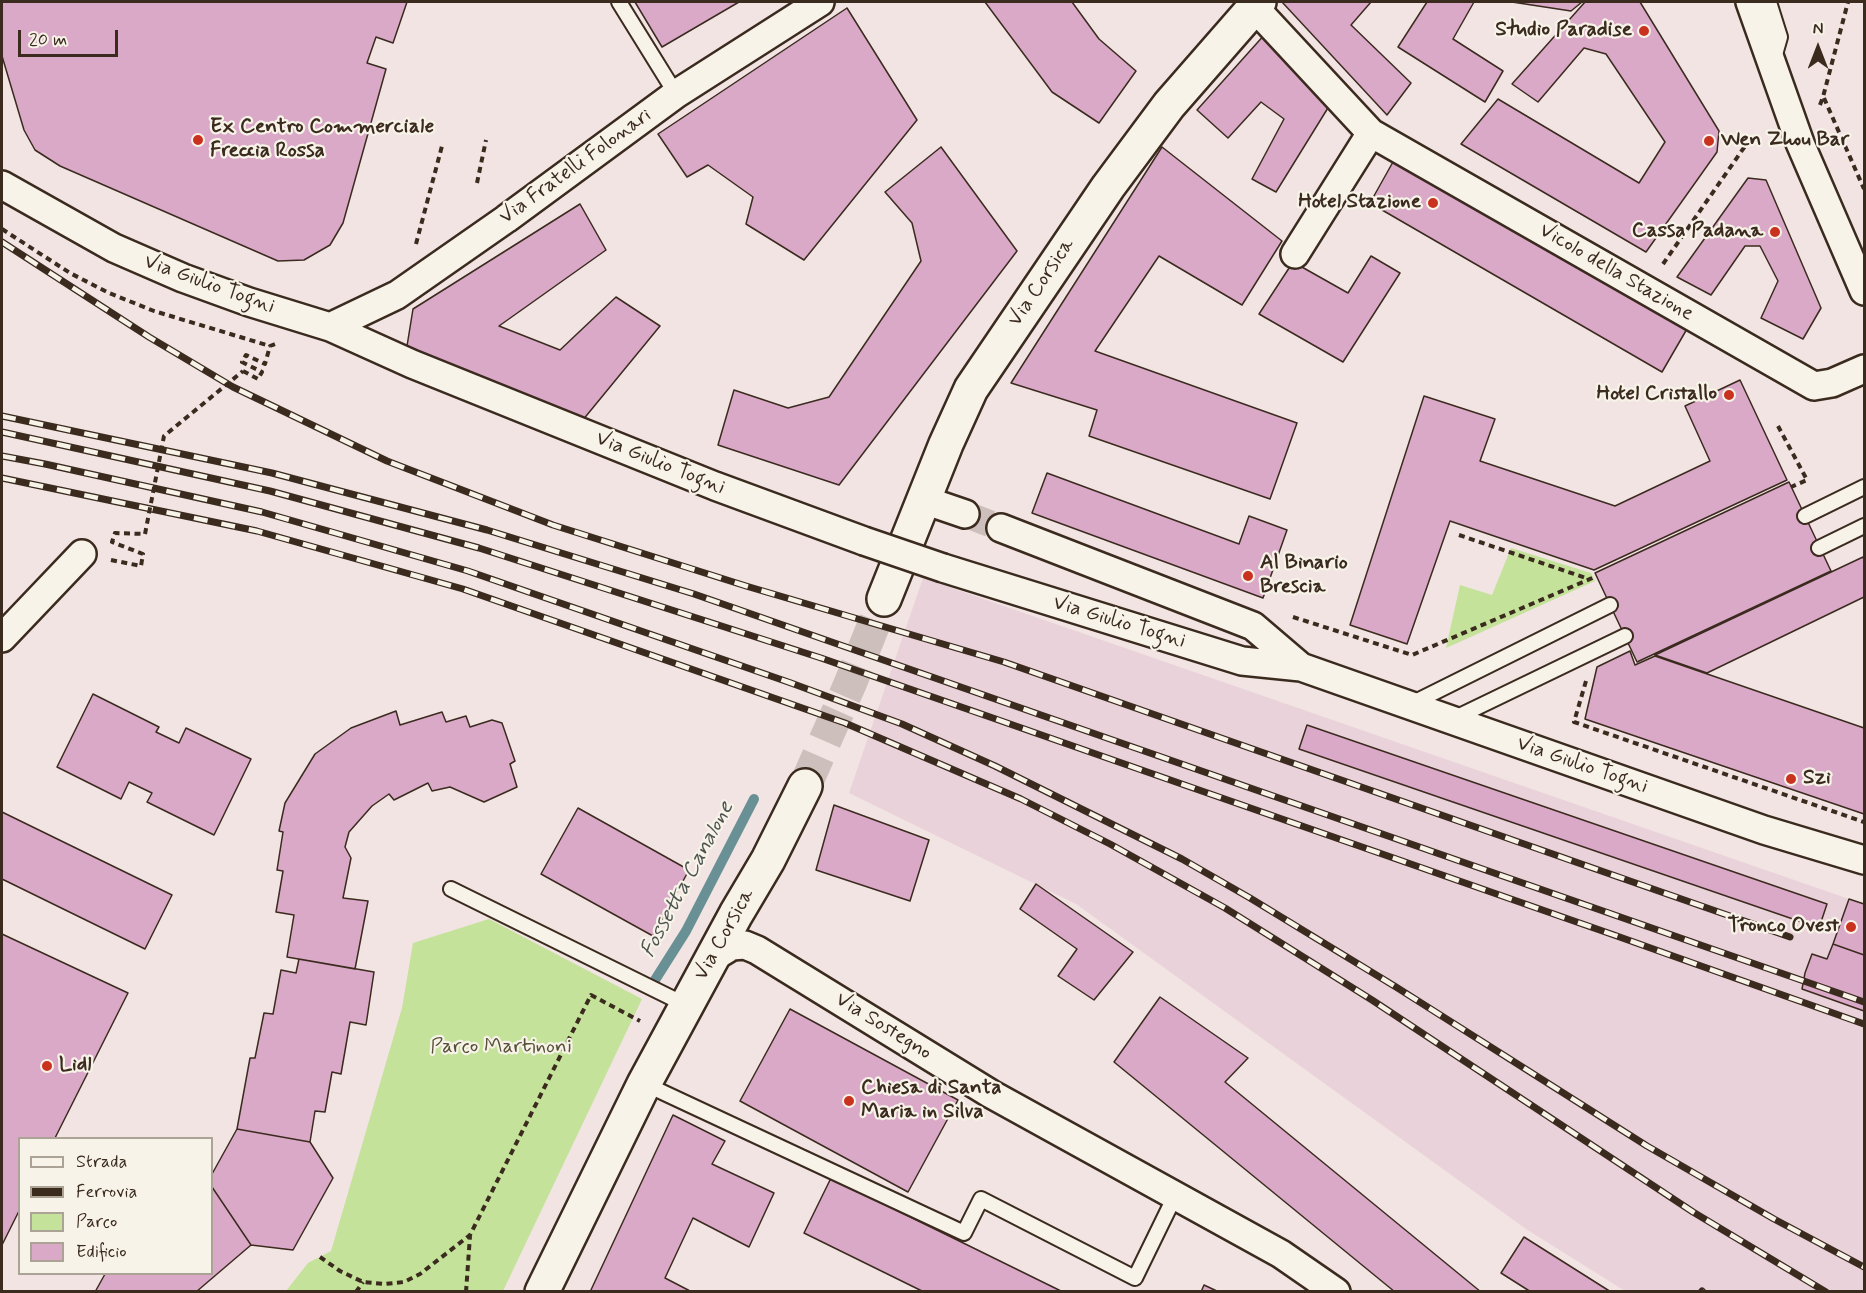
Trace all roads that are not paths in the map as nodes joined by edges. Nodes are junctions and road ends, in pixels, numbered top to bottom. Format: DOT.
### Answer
graph roads {
  1 [pos="619,2"];
  2 [pos="820,2"];
  3 [pos="1750,2"];
  4 [pos="1769,2"];
  5 [pos="1256,4"];
  6 [pos="1772,66"];
  7 [pos="676,94"];
  8 [pos="1371,133"];
  9 [pos="2,165"];
  10 [pos="2,185"];
  11 [pos="38,206"];
  12 [pos="1295,254"];
  13 [pos="1864,291"];
  14 [pos="330,327"];
  15 [pos="1864,369"];
  16 [pos="1864,487"];
  17 [pos="924,500"];
  18 [pos="965,514"];
  19 [pos="1805,516"];
  20 [pos="1864,526"];
  21 [pos="1001,528"];
  22 [pos="1820,548"];
  23 [pos="82,554"];
  24 [pos="884,599"];
  25 [pos="1610,604"];
  26 [pos="1625,636"];
  27 [pos="2,638"];
  28 [pos="1301,667"];
  29 [pos="1407,706"];
  30 [pos="1451,720"];
  31 [pos="805,786"];
  32 [pos="1864,860"];
  33 [pos="452,888"];
  34 [pos="751,888"];
  35 [pos="749,946"];
  36 [pos="693,992"];
  37 [pos="644,1084"];
  38 [pos="1175,1196"];
  39 [pos="542,1292"];
  40 [pos="1336,1292"];
  1 -- 7 [label="lane"];
  2 -- 7 [label="street, Via Fratelli Folonari"];
  3 -- 6 [label="street"];
  4 -- 6 [label="lane"];
  5 -- 8 [label="street, Vicolo della Stazione"];
  5 -- 17 [label="main road, Via Corsica"];
  6 -- 13 [label="street"];
  7 -- 14 [label="street, Via Fratelli Folonari"];
  8 -- 12 [label="street"];
  8 -- 15 [label="street, Vicolo della Stazione"];
  9 -- 11 [label="street, Via Giulio Togni"];
  10 -- 11 [label="street, Via Giulio Togni"];
  11 -- 14 [label="street, Via Giulio Togni"];
  14 -- 28 [label="street, Via Giulio Togni, bridge"];
  16 -- 19 [label="lane"];
  17 -- 18 [label="street"];
  17 -- 24 [label="main road, Via Corsica"];
  20 -- 22 [label="lane"];
  21 -- 28 [label="street, Via Giulio Togni"];
  23 -- 27 [label="street"];
  25 -- 29 [label="lane"];
  26 -- 30 [label="lane"];
  28 -- 29 [label="street, Via Giulio Togni"];
  29 -- 30 [label="street, Via Giulio Togni"];
  30 -- 32 [label="street, Via Giulio Togni"];
  31 -- 34 [label="main road, Via Corsica"];
  33 -- 36 [label="lane"];
  34 -- 35 [label="street"];
  34 -- 36 [label="main road, Via Corsica"];
  35 -- 36 [label="street"];
  35 -- 38 [label="street, Via Sostegno"];
  36 -- 37 [label="main road, Via Corsica"];
  37 -- 38 [label="lane"];
  37 -- 39 [label="main road, Via Corsica"];
  38 -- 40 [label="street, Via Sostegno"];
}
